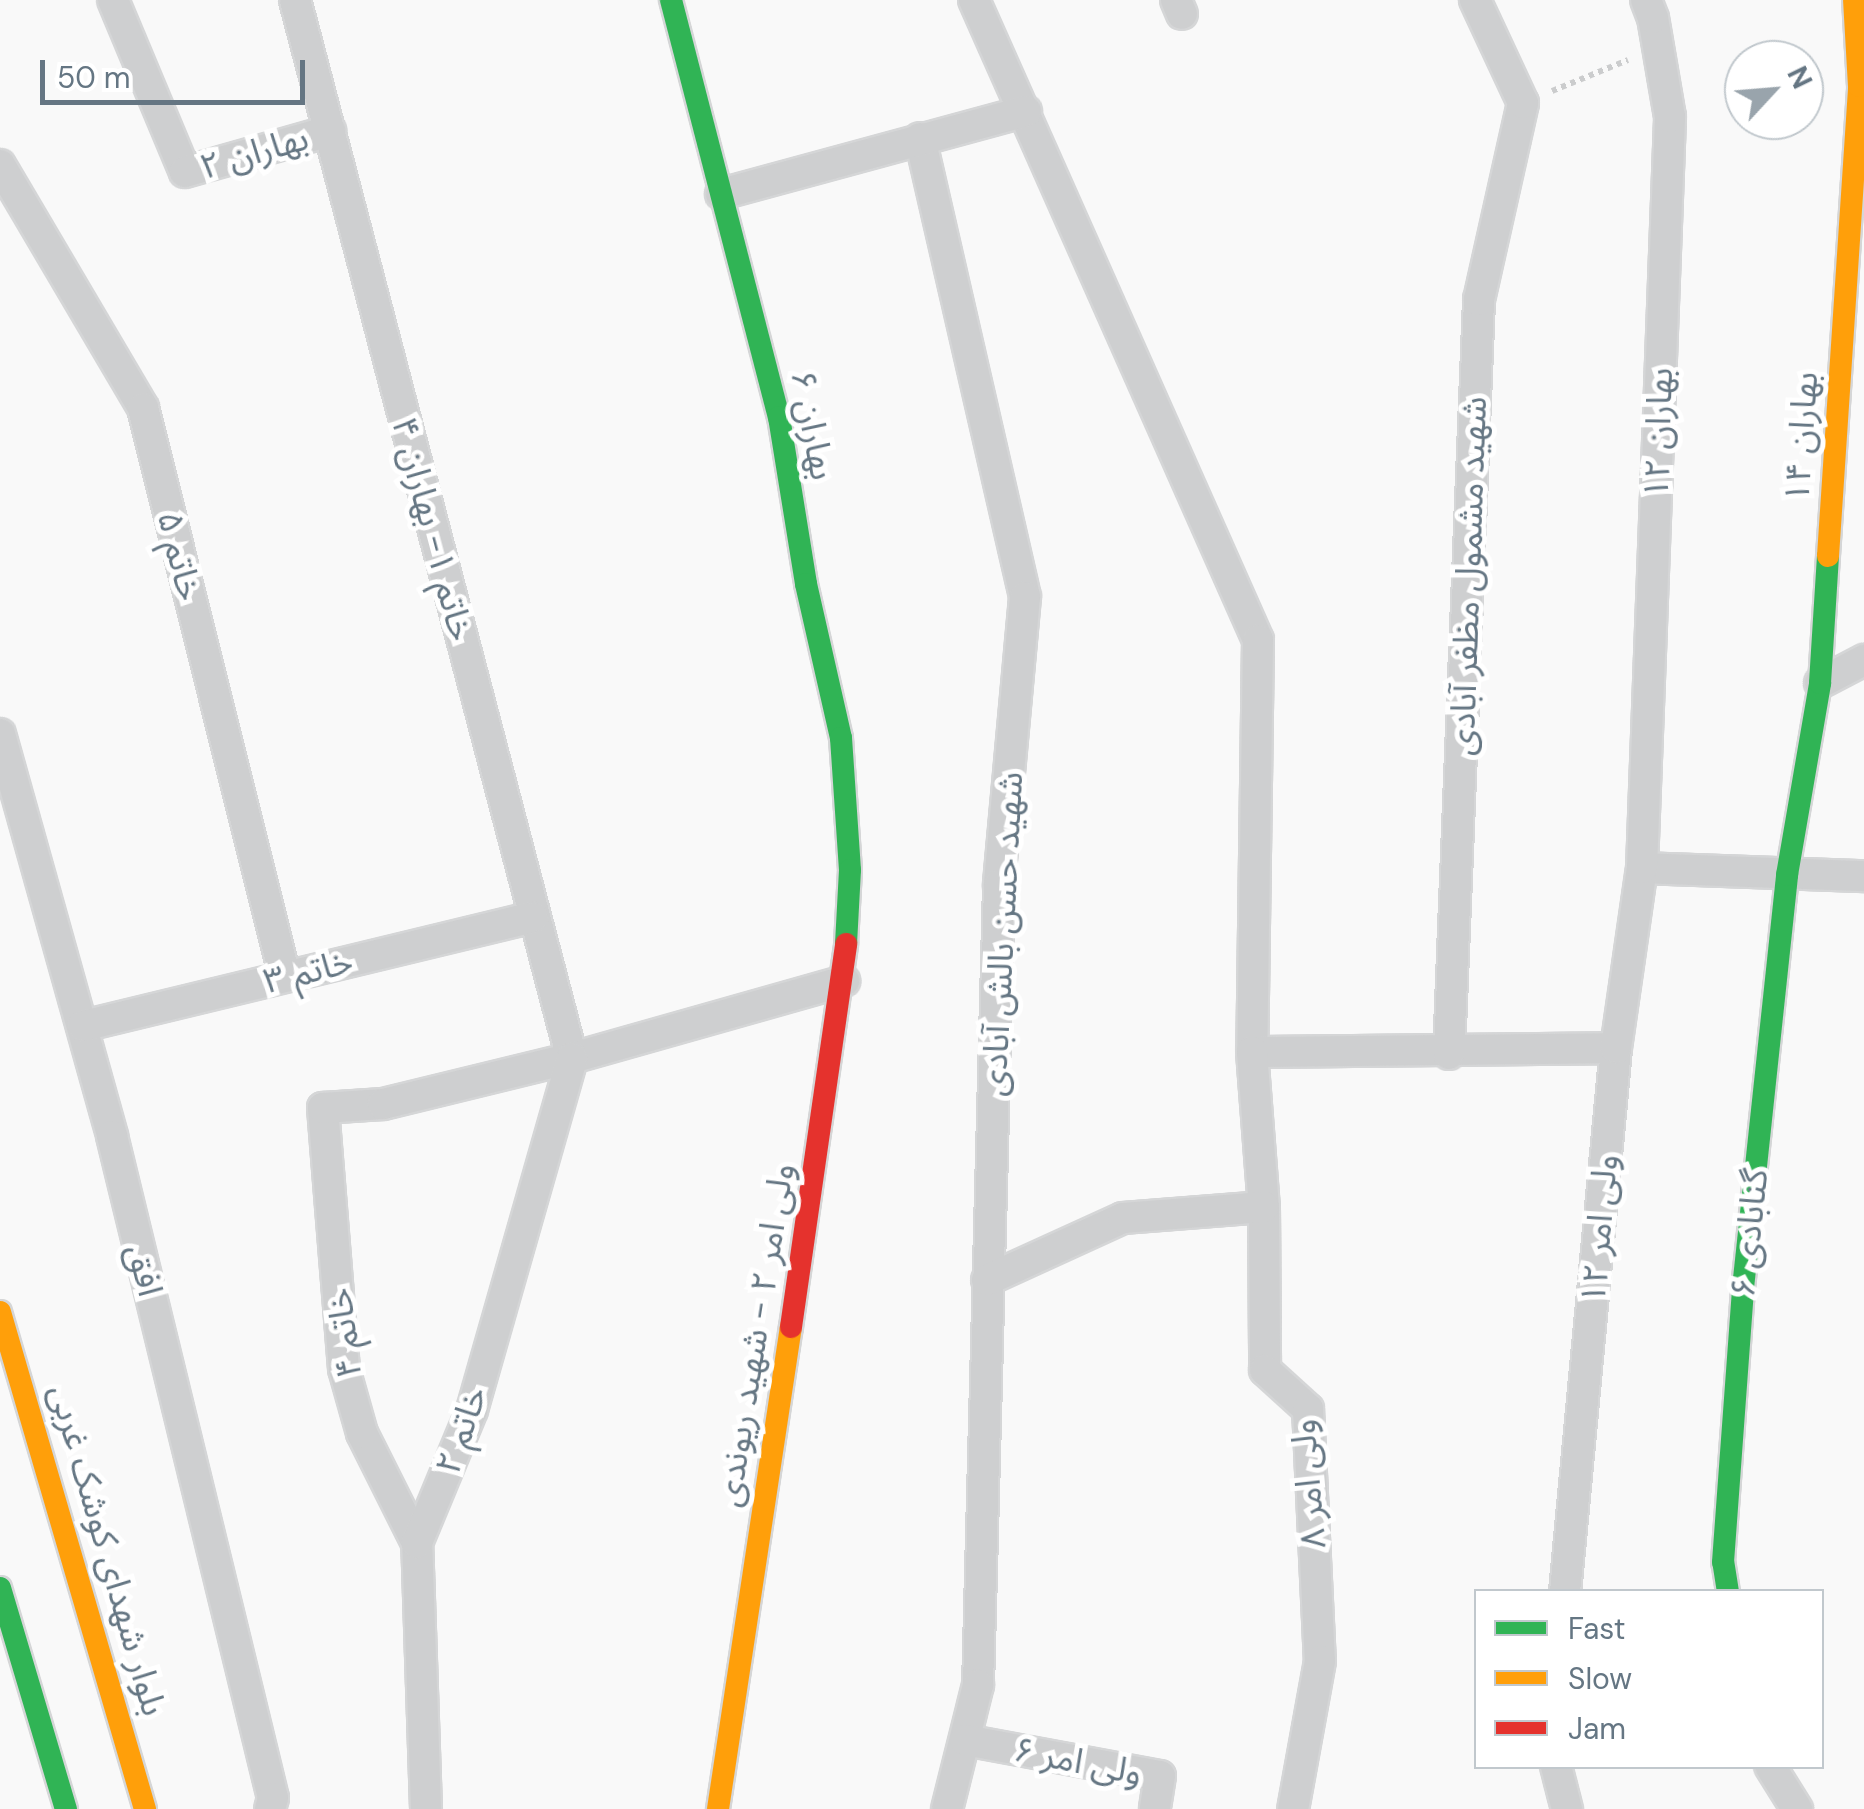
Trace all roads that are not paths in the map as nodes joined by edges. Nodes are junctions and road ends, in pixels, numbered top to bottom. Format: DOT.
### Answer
graph roads {
  1 [pos="113,0"];
  2 [pos="294,0"];
  3 [pos="670,0"];
  4 [pos="974,0"];
  5 [pos="1476,0"];
  6 [pos="1646,0"];
  7 [pos="1854,0"];
  8 [pos="1026,111"];
  9 [pos="330,131"];
  10 [pos="920,138"];
  11 [pos="0,165"];
  12 [pos="721,194"];
  13 [pos="1864,660"];
  14 [pos="1820,683"];
  15 [pos="0,734"];
  16 [pos="1642,868"];
  17 [pos="850,870"];
  18 [pos="1787,875"];
  19 [pos="1864,876"];
  20 [pos="533,917"];
  21 [pos="285,977"];
  22 [pos="844,981"];
  23 [pos="83,1026"];
  24 [pos="1616,1048"];
  25 [pos="1252,1052"];
  26 [pos="1449,1054"];
  27 [pos="572,1058"];
  28 [pos="1264,1207"];
  29 [pos="988,1280"];
  30 [pos="0,1312"];
  31 [pos="26,1390"];
  32 [pos="0,1401"];
  33 [pos="417,1543"];
  34 [pos="0,1588"];
  35 [pos="1565,1589"];
  36 [pos="1727,1589"];
  37 [pos="964,1740"];
  38 [pos="1557,1769"];
  39 [pos="1772,1769"];
  40 [pos="66,1809"];
  41 [pos="144,1809"];
  42 [pos="270,1809"];
  43 [pos="426,1809"];
  44 [pos="718,1809"];
  45 [pos="946,1809"];
  46 [pos="1155,1809"];
  47 [pos="1293,1809"];
  48 [pos="1567,1809"];
  49 [pos="1798,1809"];
  1 -- 9 [label="street, بهاران ۲"];
  2 -- 9 [label="street, خاتم ۱- بهاران ۴"];
  3 -- 12 [label="street, بهاران ۶"];
  4 -- 8 [label="street, ولی امر ۸"];
  5 -- 26 [label="street, شهید مشمول مظفر آبادی"];
  6 -- 16 [label="street, بهاران ۱۲"];
  7 -- 14 [label="street, بهاران ۱۴"];
  8 -- 10 [label="street"];
  8 -- 25 [label="street, ولی امر ۸"];
  9 -- 20 [label="street, خاتم ۱- بهاران ۴"];
  10 -- 12 [label="street"];
  10 -- 29 [label="street, شهید حسن بالش آبادی"];
  11 -- 21 [label="street, خاتم ۵"];
  12 -- 17 [label="street, بهاران ۶"];
  13 -- 14 [label="street"];
  14 -- 18 [label="street, بهاران ۱۴"];
  15 -- 23 [label="street, افق"];
  16 -- 18 [label="street"];
  16 -- 24 [label="street, ولی امر ۱۲"];
  17 -- 22 [label="street, ولی امر ۲ - شهید ریوندی"];
  18 -- 19 [label="street"];
  18 -- 36 [label="street, گنابادی ۶"];
  20 -- 21 [label="street, خاتم ۳"];
  20 -- 27 [label="street, خاتم ۱- بهاران ۴"];
  21 -- 23 [label="street, خاتم ۳"];
  22 -- 27 [label="street"];
  22 -- 44 [label="street, ولی امر ۲ - شهید ریوندی"];
  23 -- 42 [label="street, افق"];
  24 -- 26 [label="street"];
  24 -- 35 [label="street, ولی امر ۱۲"];
  25 -- 26 [label="street"];
  25 -- 28 [label="street, ولی امر ۸"];
  27 -- 33 [label="street, خاتم ۲"];
  27 -- 33 [label="street, خاتم ۴"];
  28 -- 29 [label="street"];
  28 -- 47 [label="street, ولی امر ۸"];
  29 -- 37 [label="street, شهید حسن بالش آبادی"];
  30 -- 31 [label="street, بلوار شهدای کوشک غربی"];
  31 -- 32 [label="street"];
  31 -- 41 [label="street, بلوار شهدای کوشک غربی"];
  33 -- 43 [label="street, خاتم ۲"];
  34 -- 40 [label="street"];
  37 -- 45 [label="street, شهید حسن بالش آبادی"];
  37 -- 46 [label="street, ولی امر ۶"];
  38 -- 48 [label="street"];
  39 -- 49 [label="street"];
}
